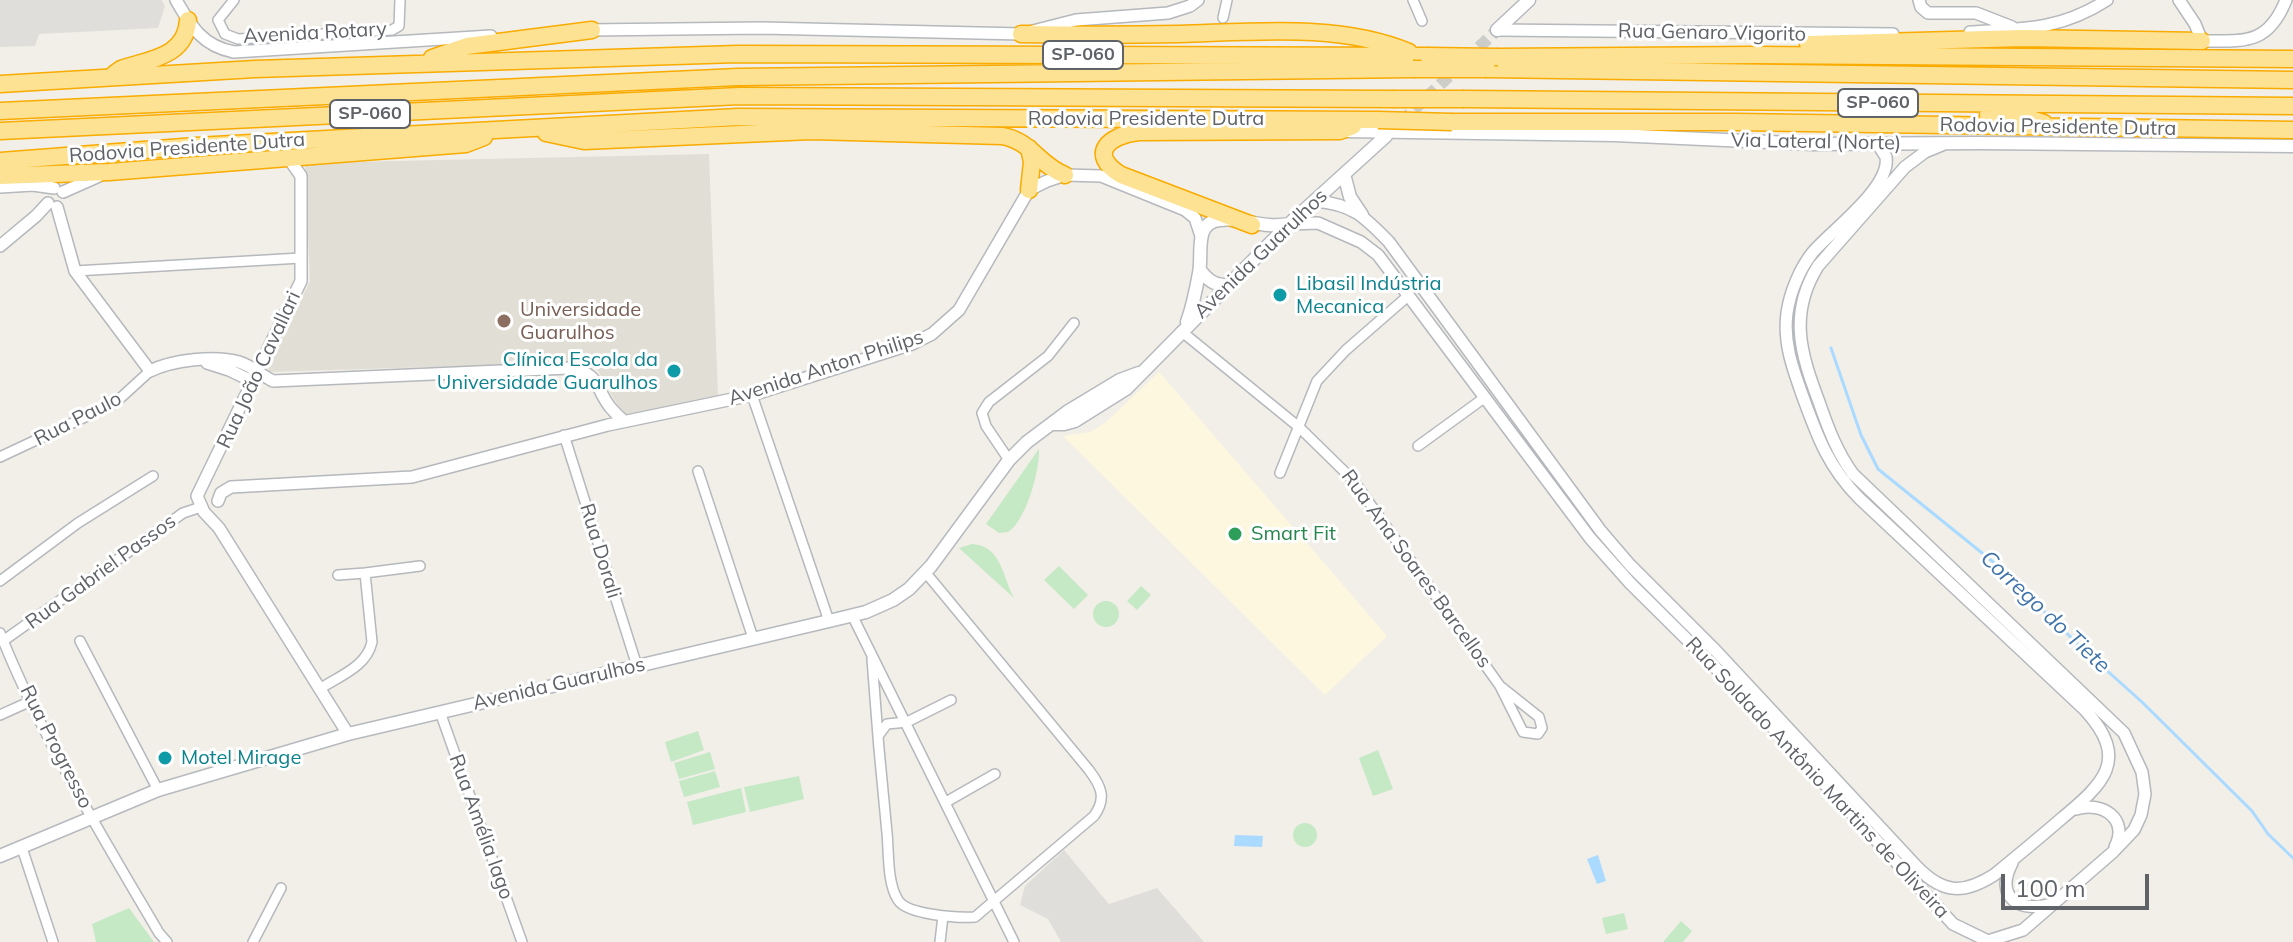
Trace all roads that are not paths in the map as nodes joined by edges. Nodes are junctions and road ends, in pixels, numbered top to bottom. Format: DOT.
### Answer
graph roads {
  1 [pos="176,0"];
  2 [pos="234,0"];
  3 [pos="400,0"];
  4 [pos="1198,0"];
  5 [pos="1227,0"];
  6 [pos="1413,0"];
  7 [pos="1529,0"];
  8 [pos="1919,0"];
  9 [pos="2107,0"];
  10 [pos="2179,0"];
  11 [pos="2286,0"];
  12 [pos="1223,18"];
  13 [pos="188,20"];
  14 [pos="1422,21"];
  15 [pos="2018,29"];
  16 [pos="592,30"];
  17 [pos="1497,30"];
  18 [pos="1021,34"];
  19 [pos="2202,41"];
  20 [pos="1754,55"];
  21 [pos="2293,59"];
  22 [pos="1420,60"];
  23 [pos="416,63"];
  24 [pos="1493,63"];
  25 [pos="110,78"];
  26 [pos="2293,80"];
  27 [pos="0,84"];
  28 [pos="1580,100"];
  29 [pos="2293,106"];
  30 [pos="0,111"];
  31 [pos="1372,120"];
  32 [pos="2062,128"];
  33 [pos="529,129"];
  34 [pos="2293,130"];
  35 [pos="0,131"];
  36 [pos="502,131"];
  37 [pos="1340,131"];
  38 [pos="1386,136"];
  39 [pos="1873,143"];
  40 [pos="1950,143"];
  41 [pos="1028,146"];
  42 [pos="2293,146"];
  43 [pos="287,156"];
  44 [pos="0,161"];
  45 [pos="109,172"];
  46 [pos="1344,174"];
  47 [pos="1065,175"];
  48 [pos="0,176"];
  49 [pos="0,187"];
  50 [pos="1029,190"];
  51 [pos="56,200"];
  52 [pos="1315,201"];
  53 [pos="1362,215"];
  54 [pos="1289,224"];
  55 [pos="1252,225"];
  56 [pos="1201,236"];
  57 [pos="1389,242"];
  58 [pos="0,246"];
  59 [pos="1376,254"];
  60 [pos="301,258"];
  61 [pos="1200,270"];
  62 [pos="75,271"];
  63 [pos="1231,285"];
  64 [pos="1408,296"];
  65 [pos="1074,323"];
  66 [pos="1184,328"];
  67 [pos="1463,342"];
  68 [pos="1449,352"];
  69 [pos="150,371"];
  70 [pos="256,377"];
  71 [pos="752,395"];
  72 [pos="1484,398"];
  73 [pos="608,405"];
  74 [pos="624,421"];
  75 [pos="608,425"];
  76 [pos="1300,428"];
  77 [pos="564,435"];
  78 [pos="1418,446"];
  79 [pos="0,457"];
  80 [pos="1009,460"];
  81 [pos="214,466"];
  82 [pos="698,471"];
  83 [pos="1280,473"];
  84 [pos="153,476"];
  85 [pos="231,487"];
  86 [pos="198,492"];
  87 [pos="218,501"];
  88 [pos="201,507"];
  89 [pos="219,528"];
  90 [pos="420,566"];
  91 [pos="365,573"];
  92 [pos="926,573"];
  93 [pos="338,575"];
  94 [pos="0,581"];
  95 [pos="852,615"];
  96 [pos="829,621"];
  97 [pos="1,636"];
  98 [pos="753,638"];
  99 [pos="80,641"];
  100 [pos="872,659"];
  101 [pos="637,666"];
  102 [pos="1500,686"];
  103 [pos="321,688"];
  104 [pos="951,700"];
  105 [pos="31,701"];
  106 [pos="440,712"];
  107 [pos="0,715"];
  108 [pos="907,722"];
  109 [pos="348,734"];
  110 [pos="878,736"];
  111 [pos="995,774"];
  112 [pos="158,790"];
  113 [pos="946,802"];
  114 [pos="2070,811"];
  115 [pos="91,818"];
  116 [pos="22,848"];
  117 [pos="2113,852"];
  118 [pos="0,856"];
  119 [pos="2014,859"];
  120 [pos="281,888"];
  121 [pos="996,900"];
  122 [pos="2053,904"];
  123 [pos="943,916"];
  124 [pos="53,942"];
  125 [pos="167,942"];
  126 [pos="253,942"];
  127 [pos="522,942"];
  128 [pos="940,942"];
  129 [pos="1014,942"];
  1 -- 13 [label="street"];
  2 -- 3 [label="street, Avenida Rotary"];
  4 -- 18 [label="street"];
  5 -- 12 [label="street"];
  6 -- 14 [label="street"];
  7 -- 17 [label="main road"];
  8 -- 15 [label="street"];
  9 -- 15 [label="street, Rua Genaro Vigorito"];
  10 -- 19 [label="street"];
  11 -- 19 [label="street"];
  13 -- 16 [label="street"];
  13 -- 25 [label="highway"];
  15 -- 17 [label="street, Rua Genaro Vigorito"];
  16 -- 18 [label="street"];
  16 -- 23 [label="highway"];
  18 -- 22 [label="highway"];
  19 -- 20 [label="highway"];
  20 -- 21 [label="highway, SP-060"];
  20 -- 24 [label="highway, SP-060"];
  22 -- 23 [label="highway, SP-060"];
  22 -- 24 [label="highway, SP-060, bridge"];
  22 -- 30 [label="highway, SP-060"];
  23 -- 25 [label="highway, SP-060"];
  24 -- 26 [label="highway, SP-060"];
  25 -- 27 [label="highway, SP-060"];
  28 -- 29 [label="highway, Rodovia Presidente Dutra / SP-060"];
  28 -- 32 [label="highway"];
  28 -- 35 [label="highway, Rodovia Presidente Dutra / SP-060, bridge"];
  31 -- 32 [label="highway, Rodovia Presidente Dutra / SP-060, bridge"];
  31 -- 33 [label="highway, Rodovia Presidente Dutra / SP-060"];
  31 -- 37 [label="highway"];
  32 -- 34 [label="highway, Rodovia Presidente Dutra / SP-060"];
  33 -- 36 [label="highway, Rodovia Presidente Dutra / SP-060"];
  33 -- 41 [label="highway"];
  36 -- 43 [label="highway"];
  36 -- 44 [label="highway, Rodovia Presidente Dutra / SP-060"];
  37 -- 39 [label="main road, Via Lateral (Norte)"];
  37 -- 55 [label="highway"];
  38 -- 46 [label="main road, Avenida Guarulhos"];
  39 -- 40 [label="main road, Via Lateral (Norte)"];
  39 -- 114 [label="street, Rua Soldado Antônio Martins de Oliveira"];
  40 -- 42 [label="main road, Via Lateral (Norte)"];
  40 -- 117 [label="street, Rua Soldado Antônio Martins de Oliveira"];
  41 -- 47 [label="highway"];
  41 -- 50 [label="highway"];
  43 -- 45 [label="highway"];
  43 -- 60 [label="street, Rua João Cavallari"];
  45 -- 48 [label="highway"];
  45 -- 51 [label="street"];
  46 -- 52 [label="main road, Avenida Guarulhos"];
  46 -- 53 [label="main road"];
  47 -- 50 [label="street"];
  47 -- 56 [label="street"];
  49 -- 51 [label="street"];
  50 -- 71 [label="street, Avenida Anton Philips"];
  51 -- 58 [label="street"];
  51 -- 62 [label="street"];
  52 -- 53 [label="street, Rua Soldado Antônio Martins de Oliveira"];
  52 -- 54 [label="main road, Avenida Guarulhos"];
  53 -- 57 [label="street, Rua Soldado Antônio Martins de Oliveira"];
  54 -- 55 [label="main road"];
  54 -- 59 [label="street, Rua Soldado Antônio Martins de Oliveira"];
  54 -- 63 [label="main road, Avenida Guarulhos"];
  55 -- 56 [label="main road"];
  56 -- 61 [label="main road"];
  57 -- 59 [label="street"];
  57 -- 67 [label="street, Rua Soldado Antônio Martins de Oliveira"];
  59 -- 64 [label="street, Rua Soldado Antônio Martins de Oliveira"];
  60 -- 62 [label="street"];
  60 -- 70 [label="street, Rua João Cavallari"];
  61 -- 63 [label="main road"];
  61 -- 66 [label="main road"];
  62 -- 69 [label="street"];
  63 -- 66 [label="main road, Avenida Guarulhos"];
  64 -- 68 [label="street, Rua Soldado Antônio Martins de Oliveira"];
  64 -- 76 [label="street"];
  65 -- 80 [label="street"];
  66 -- 76 [label="street, Rua Ana Soares Barcellos"];
  66 -- 80 [label="main road, Avenida Guarulhos"];
  67 -- 68 [label="street"];
  67 -- 119 [label="street, Rua Soldado Antônio Martins de Oliveira"];
  68 -- 72 [label="street, Rua Soldado Antônio Martins de Oliveira"];
  69 -- 70 [label="street"];
  69 -- 79 [label="street, Rua Paulo"];
  70 -- 73 [label="street"];
  70 -- 81 [label="street, Rua João Cavallari"];
  71 -- 74 [label="street, Avenida Anton Philips"];
  71 -- 96 [label="street"];
  72 -- 78 [label="street"];
  72 -- 122 [label="street, Rua Soldado Antônio Martins de Oliveira"];
  73 -- 74 [label="street"];
  73 -- 75 [label="street"];
  74 -- 75 [label="street, Avenida Anton Philips"];
  75 -- 77 [label="street, Avenida Anton Philips"];
  76 -- 83 [label="street"];
  76 -- 102 [label="street, Rua Ana Soares Barcellos"];
  77 -- 85 [label="street, Avenida Anton Philips"];
  77 -- 101 [label="street, Rua Dorali"];
  80 -- 92 [label="main road, Avenida Guarulhos"];
  81 -- 85 [label="street"];
  81 -- 86 [label="street, Rua João Cavallari"];
  82 -- 98 [label="street"];
  84 -- 94 [label="street"];
  85 -- 87 [label="street"];
  86 -- 87 [label="street"];
  86 -- 88 [label="street"];
  87 -- 89 [label="street"];
  88 -- 89 [label="street"];
  88 -- 97 [label="street, Rua Gabriel Passos"];
  89 -- 103 [label="street"];
  90 -- 91 [label="street"];
  91 -- 93 [label="street"];
  91 -- 103 [label="street"];
  92 -- 95 [label="main road, Avenida Guarulhos"];
  92 -- 121 [label="street"];
  95 -- 96 [label="main road, Avenida Guarulhos"];
  95 -- 100 [label="street"];
  96 -- 98 [label="main road, Avenida Guarulhos"];
  97 -- 105 [label="street, Rua Progresso"];
  98 -- 101 [label="main road, Avenida Guarulhos"];
  99 -- 112 [label="street"];
  100 -- 108 [label="street"];
  100 -- 110 [label="street"];
  101 -- 106 [label="main road, Avenida Guarulhos"];
  102 -- 102 [label="street"];
  103 -- 109 [label="street"];
  104 -- 108 [label="street"];
  105 -- 107 [label="street"];
  105 -- 115 [label="street, Rua Progresso"];
  106 -- 109 [label="main road, Avenida Guarulhos"];
  106 -- 127 [label="street, Rua Amélia lago"];
  108 -- 110 [label="street"];
  108 -- 113 [label="street"];
  109 -- 112 [label="main road, Avenida Guarulhos"];
  110 -- 123 [label="street"];
  111 -- 113 [label="street"];
  112 -- 115 [label="main road, Avenida Guarulhos"];
  113 -- 121 [label="street"];
  114 -- 117 [label="street"];
  114 -- 119 [label="street, Rua Soldado Antônio Martins de Oliveira"];
  115 -- 116 [label="main road, Avenida Guarulhos"];
  115 -- 125 [label="street, Rua Progresso"];
  116 -- 118 [label="main road, Avenida Guarulhos"];
  116 -- 124 [label="street"];
  117 -- 122 [label="street, Rua Soldado Antônio Martins de Oliveira"];
  119 -- 122 [label="street"];
  120 -- 126 [label="street"];
  121 -- 123 [label="street"];
  121 -- 129 [label="street"];
  123 -- 128 [label="street"];
}
